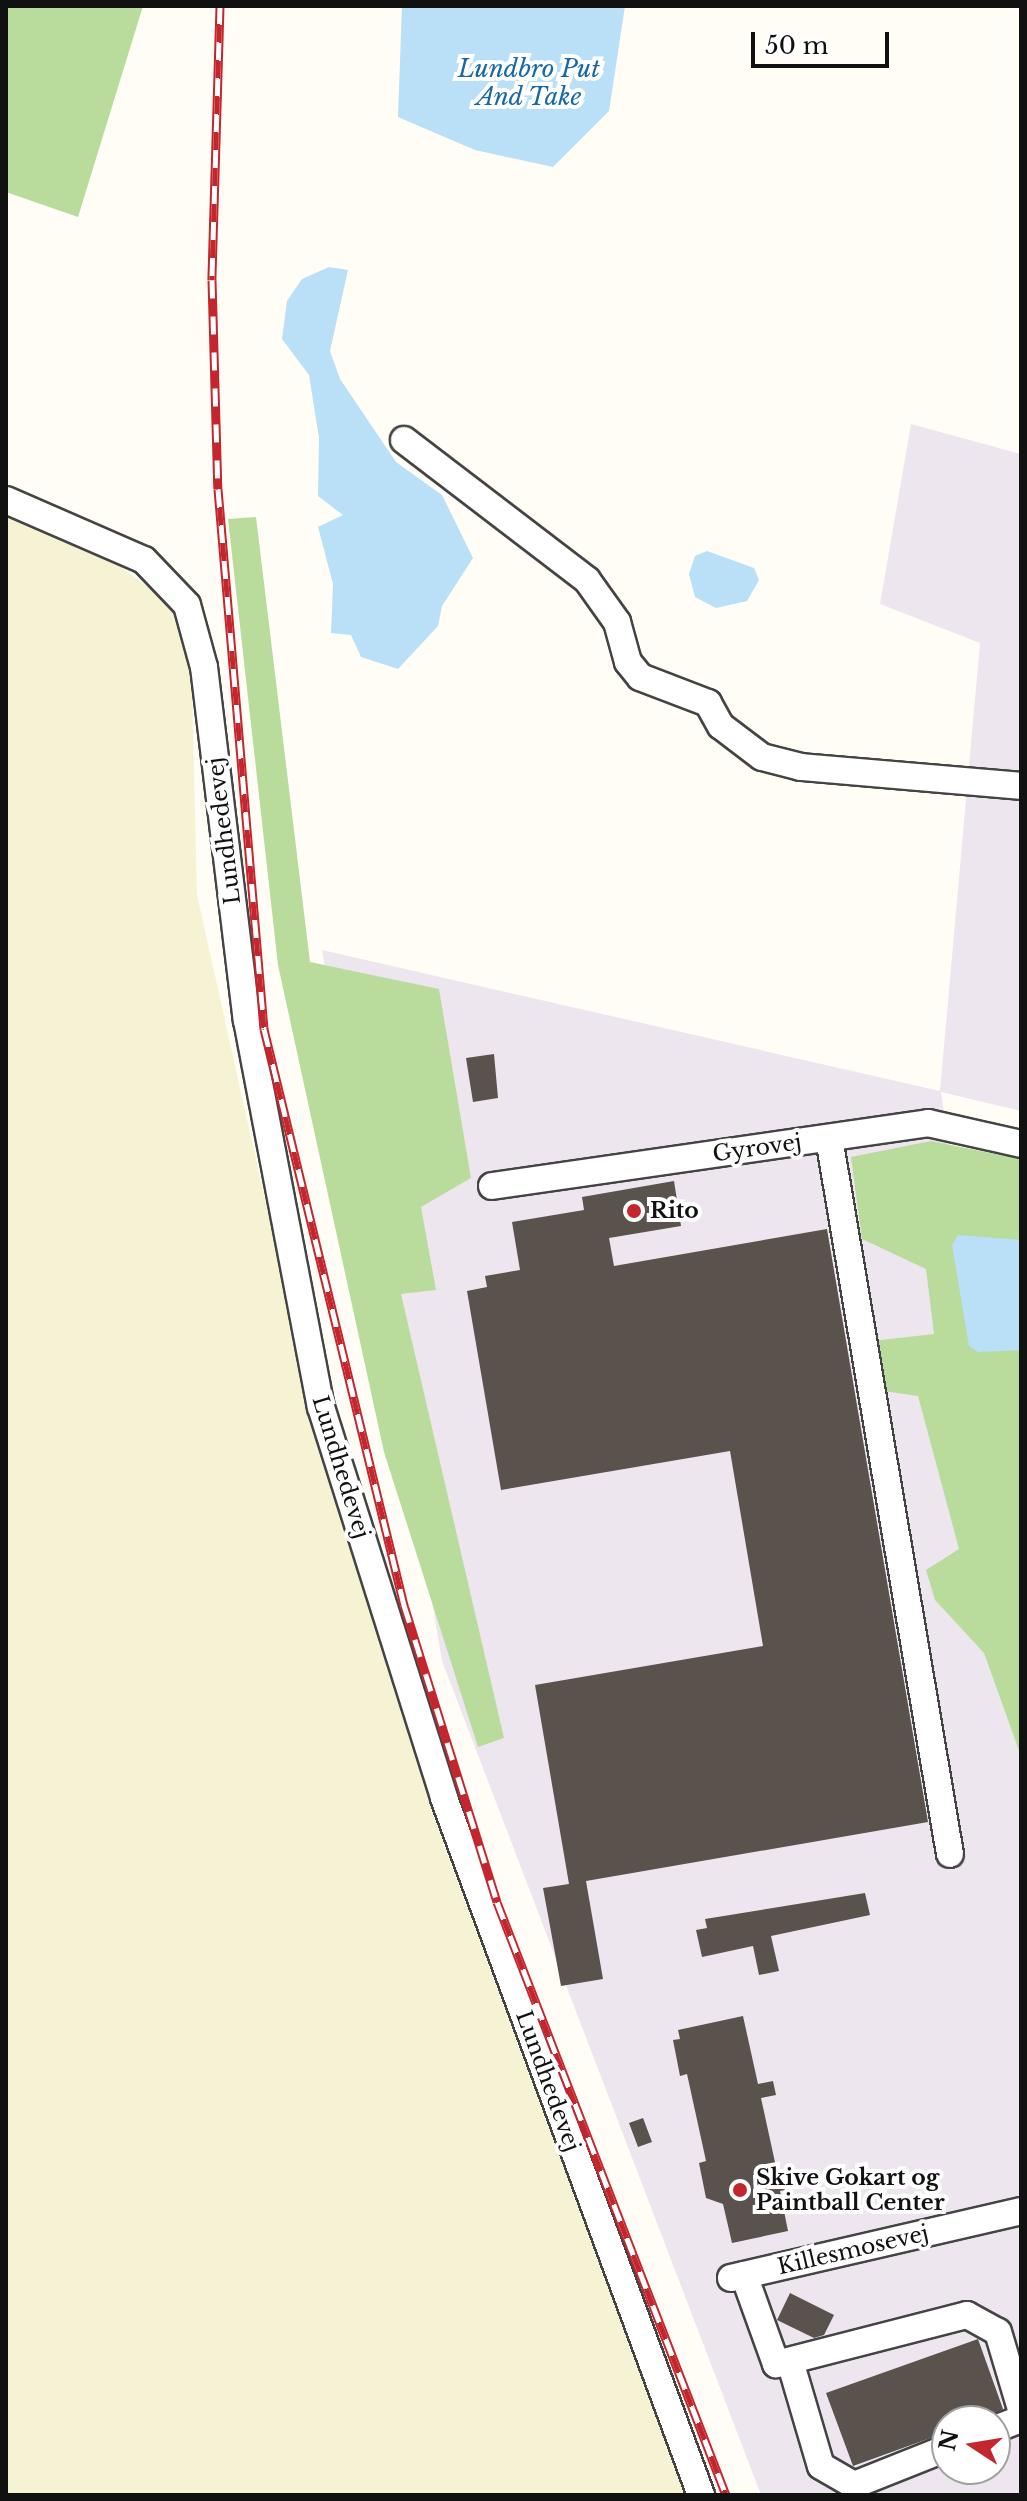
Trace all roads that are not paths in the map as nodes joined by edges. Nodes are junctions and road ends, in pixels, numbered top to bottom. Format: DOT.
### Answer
graph roads {
  1 [pos="404,440"];
  2 [pos="6,500"];
  3 [pos="1021,786"];
  4 [pos="829,1138"];
  5 [pos="1021,1144"];
  6 [pos="492,1186"];
  7 [pos="950,1854"];
  8 [pos="1021,2211"];
  9 [pos="790,2361"];
  10 [pos="1021,2409"];
  11 [pos="931,2454"];
  12 [pos="701,2495"];
  1 -- 3 [label="street"];
  2 -- 12 [label="street, Lundhedevej"];
  4 -- 5 [label="street, Gyrovej"];
  4 -- 6 [label="street, Gyrovej"];
  4 -- 7 [label="street"];
  8 -- 9 [label="street, Killesmosevej"];
  9 -- 10 [label="street"];
  9 -- 11 [label="street"];
}
